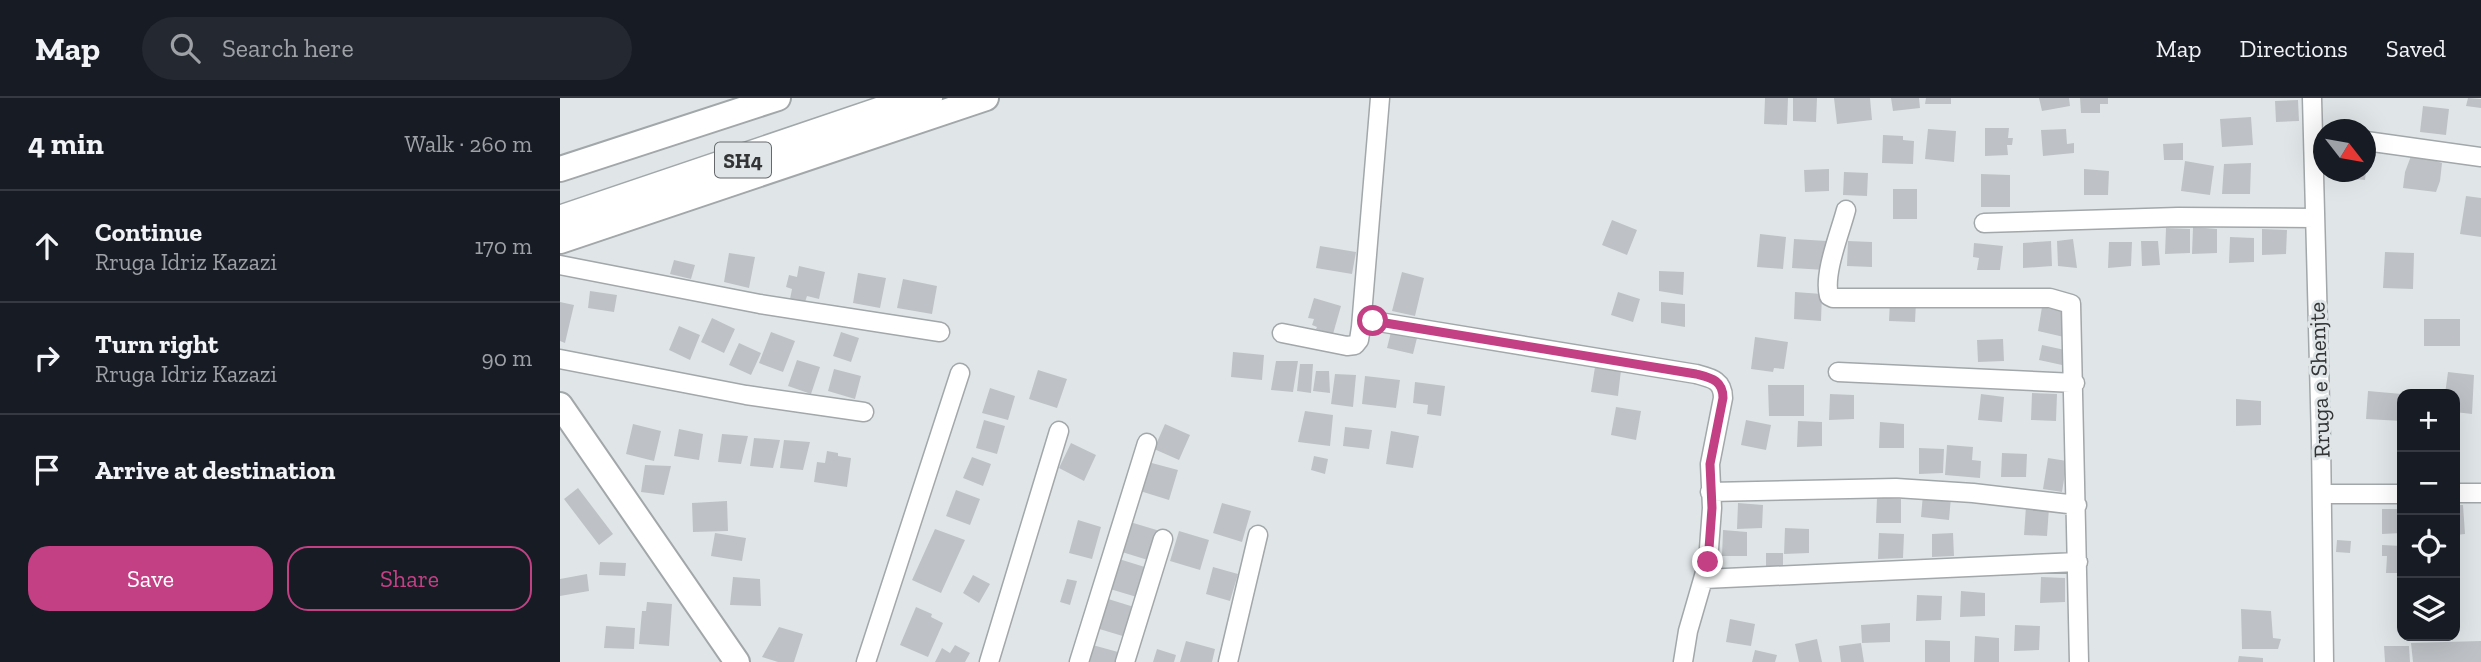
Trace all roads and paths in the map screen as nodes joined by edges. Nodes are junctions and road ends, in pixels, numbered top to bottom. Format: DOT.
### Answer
graph roads {
  1 [pos="778,98"];
  2 [pos="866,98"];
  3 [pos="926,98"];
  4 [pos="986,98"];
  5 [pos="1380,98"];
  6 [pos="2312,98"];
  7 [pos="2315,119"];
  8 [pos="2376,143"];
  9 [pos="2481,158"];
  10 [pos="560,169"];
  11 [pos="2316,182"];
  12 [pos="560,200"];
  13 [pos="1846,210"];
  14 [pos="2315,218"];
  15 [pos="560,222"];
  16 [pos="1984,223"];
  17 [pos="560,241"];
  18 [pos="560,265"];
  19 [pos="1361,327"];
  20 [pos="940,332"];
  21 [pos="1283,333"];
  22 [pos="560,359"];
  23 [pos="1838,372"];
  24 [pos="960,373"];
  25 [pos="2075,383"];
  26 [pos="560,405"];
  27 [pos="864,412"];
  28 [pos="1059,431"];
  29 [pos="1147,443"];
  30 [pos="1710,492"];
  31 [pos="2460,493"];
  32 [pos="2481,493"];
  33 [pos="2322,494"];
  34 [pos="2397,494"];
  35 [pos="2077,505"];
  36 [pos="1258,535"];
  37 [pos="1163,539"];
  38 [pos="2078,562"];
  39 [pos="1704,579"];
  40 [pos="725,658"];
  41 [pos="866,662"];
  42 [pos="989,662"];
  43 [pos="1079,662"];
  44 [pos="1125,662"];
  45 [pos="1228,662"];
  46 [pos="1683,662"];
  47 [pos="2080,662"];
  48 [pos="2324,662"];
  1 -- 10 [label="street"];
  2 -- 12 [label="highway, SH4"];
  3 -- 15 [label="highway, SH4"];
  4 -- 17 [label="street"];
  5 -- 19 [label="street"];
  6 -- 7 [label="street, Rruga e Shenjte"];
  8 -- 9 [label="street"];
  11 -- 14 [label="street, Rruga e Shenjte"];
  13 -- 25 [label="street"];
  14 -- 16 [label="street"];
  14 -- 33 [label="street, Rruga e Shenjte"];
  18 -- 20 [label="street"];
  19 -- 21 [label="street"];
  19 -- 30 [label="street"];
  22 -- 27 [label="street"];
  23 -- 25 [label="street"];
  24 -- 41 [label="street"];
  25 -- 35 [label="street"];
  26 -- 40 [label="street"];
  28 -- 42 [label="street"];
  29 -- 43 [label="street"];
  30 -- 35 [label="street"];
  30 -- 39 [label="street"];
  31 -- 32 [label="street"];
  33 -- 34 [label="street"];
  33 -- 48 [label="street, Rruga e Shenjte"];
  35 -- 38 [label="street"];
  36 -- 45 [label="street"];
  37 -- 44 [label="street"];
  38 -- 39 [label="street"];
  38 -- 47 [label="street"];
  39 -- 46 [label="street"];
}
